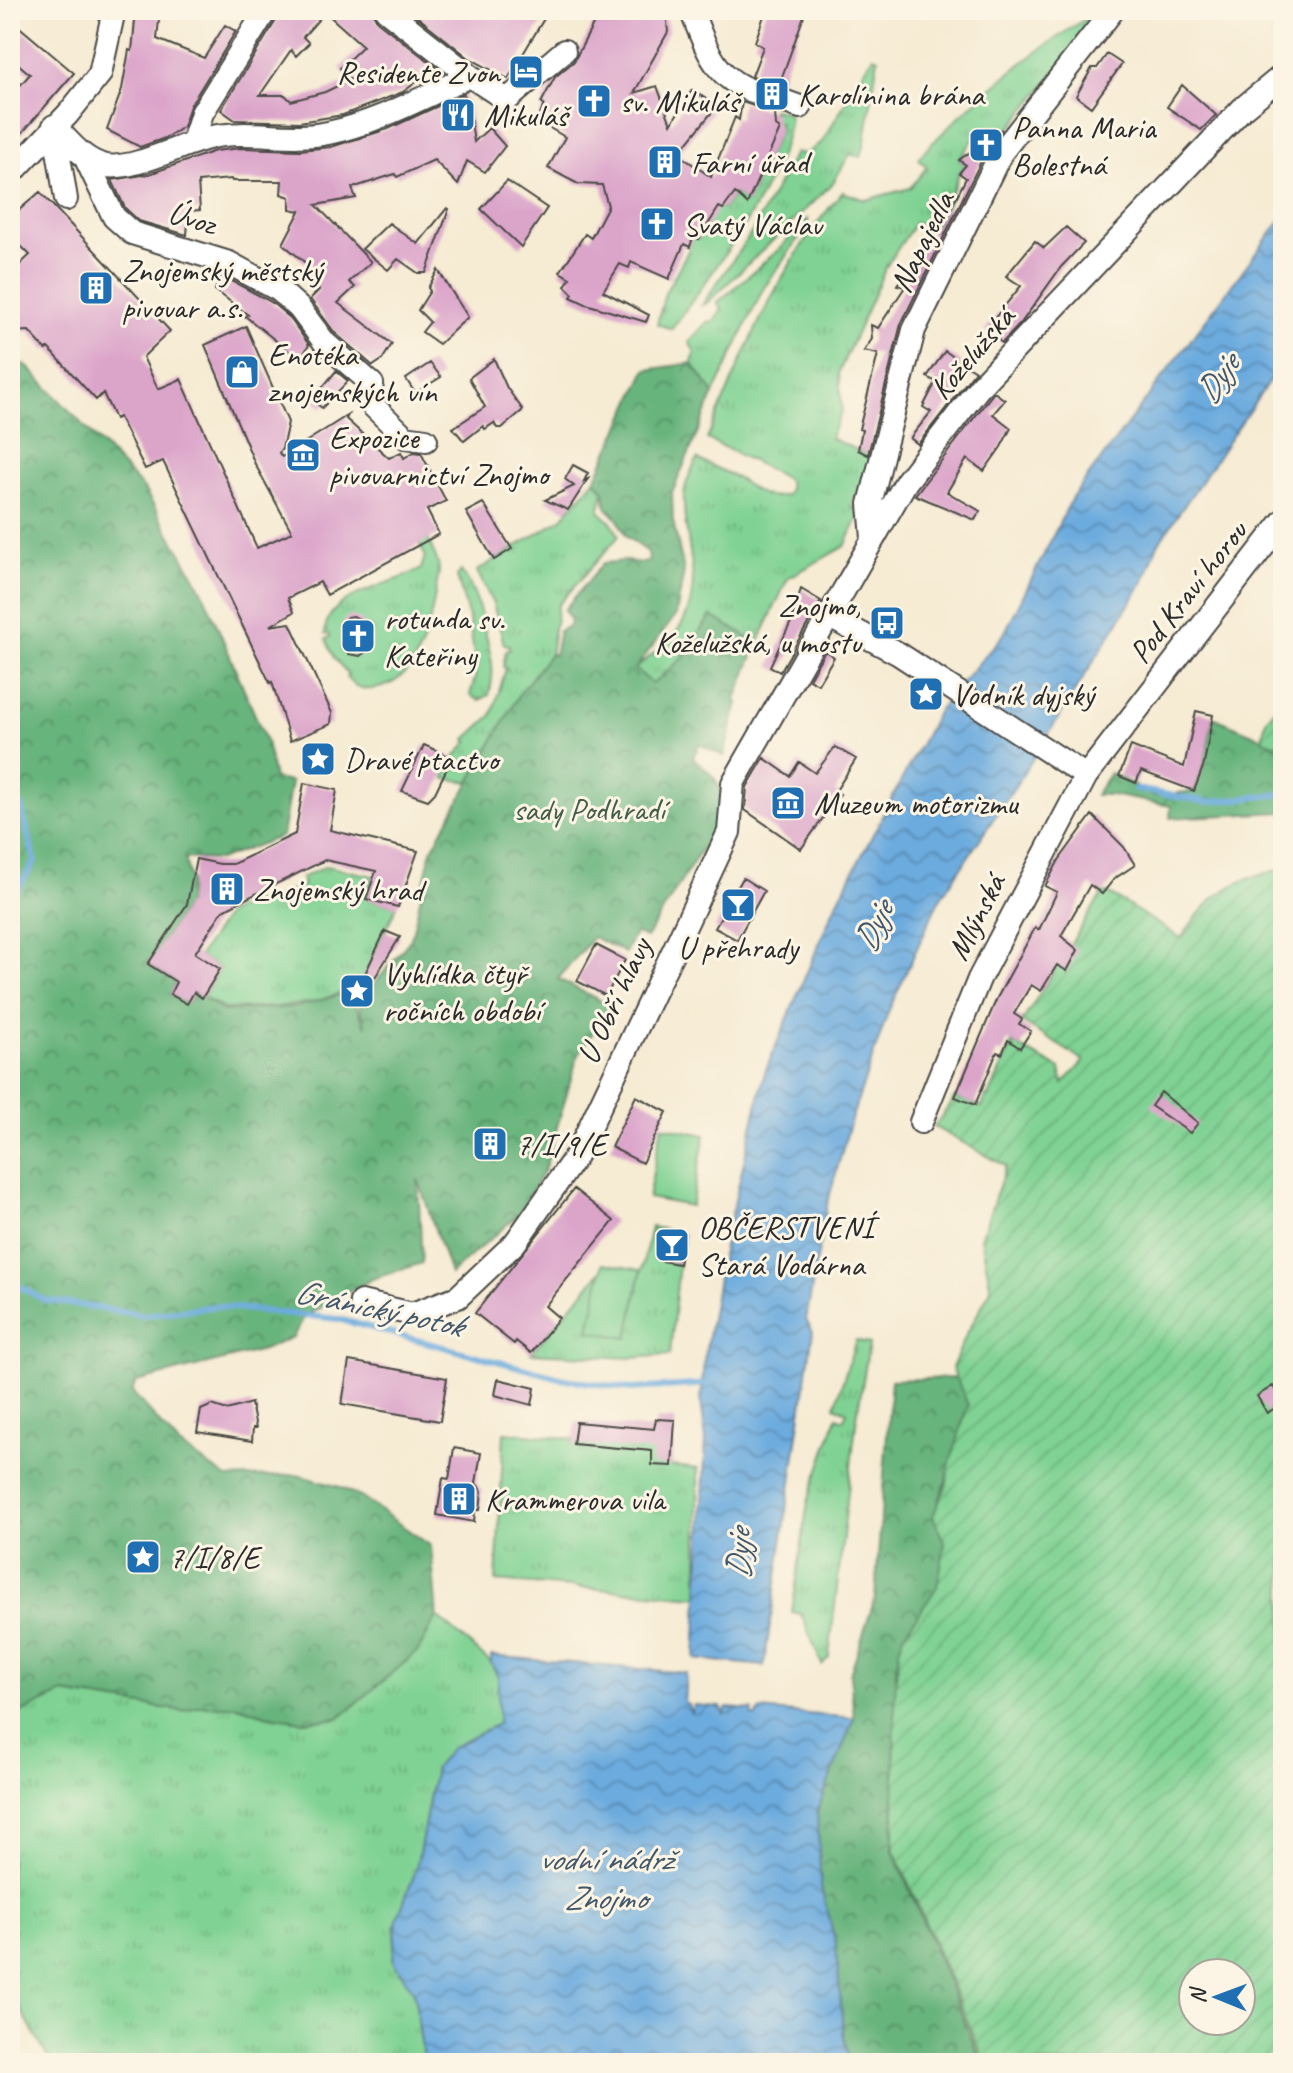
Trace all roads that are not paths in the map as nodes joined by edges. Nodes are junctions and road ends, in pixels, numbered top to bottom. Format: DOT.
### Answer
graph roads {
  1 [pos="114,10"];
  2 [pos="266,10"];
  3 [pos="386,10"];
  4 [pos="691,10"];
  5 [pos="1113,10"];
  6 [pos="564,51"];
  7 [pos="1283,75"];
  8 [pos="470,76"];
  9 [pos="800,107"];
  10 [pos="54,126"];
  11 [pos="193,142"];
  12 [pos="86,159"];
  13 [pos="10,175"];
  14 [pos="66,199"];
  15 [pos="426,440"];
  16 [pos="1283,521"];
  17 [pos="873,538"];
  18 [pos="828,616"];
  19 [pos="1086,776"];
  20 [pos="921,1122"];
  21 [pos="361,1302"];
  1 -- 10 [label="street"];
  2 -- 11 [label="street"];
  3 -- 8 [label="street"];
  4 -- 9 [label="street"];
  5 -- 17 [label="street, Napajedla"];
  6 -- 8 [label="street"];
  7 -- 17 [label="street, Koželužská"];
  8 -- 11 [label="street"];
  10 -- 12 [label="street, Úvoz"];
  10 -- 13 [label="street"];
  10 -- 14 [label="street"];
  11 -- 12 [label="street"];
  12 -- 15 [label="street, Úvoz"];
  16 -- 19 [label="street, Pod Kraví horou"];
  17 -- 18 [label="street, Koželužská"];
  18 -- 19 [label="street"];
  18 -- 21 [label="street, U Obří hlavy"];
  19 -- 20 [label="street, Mlýnská"];
}
